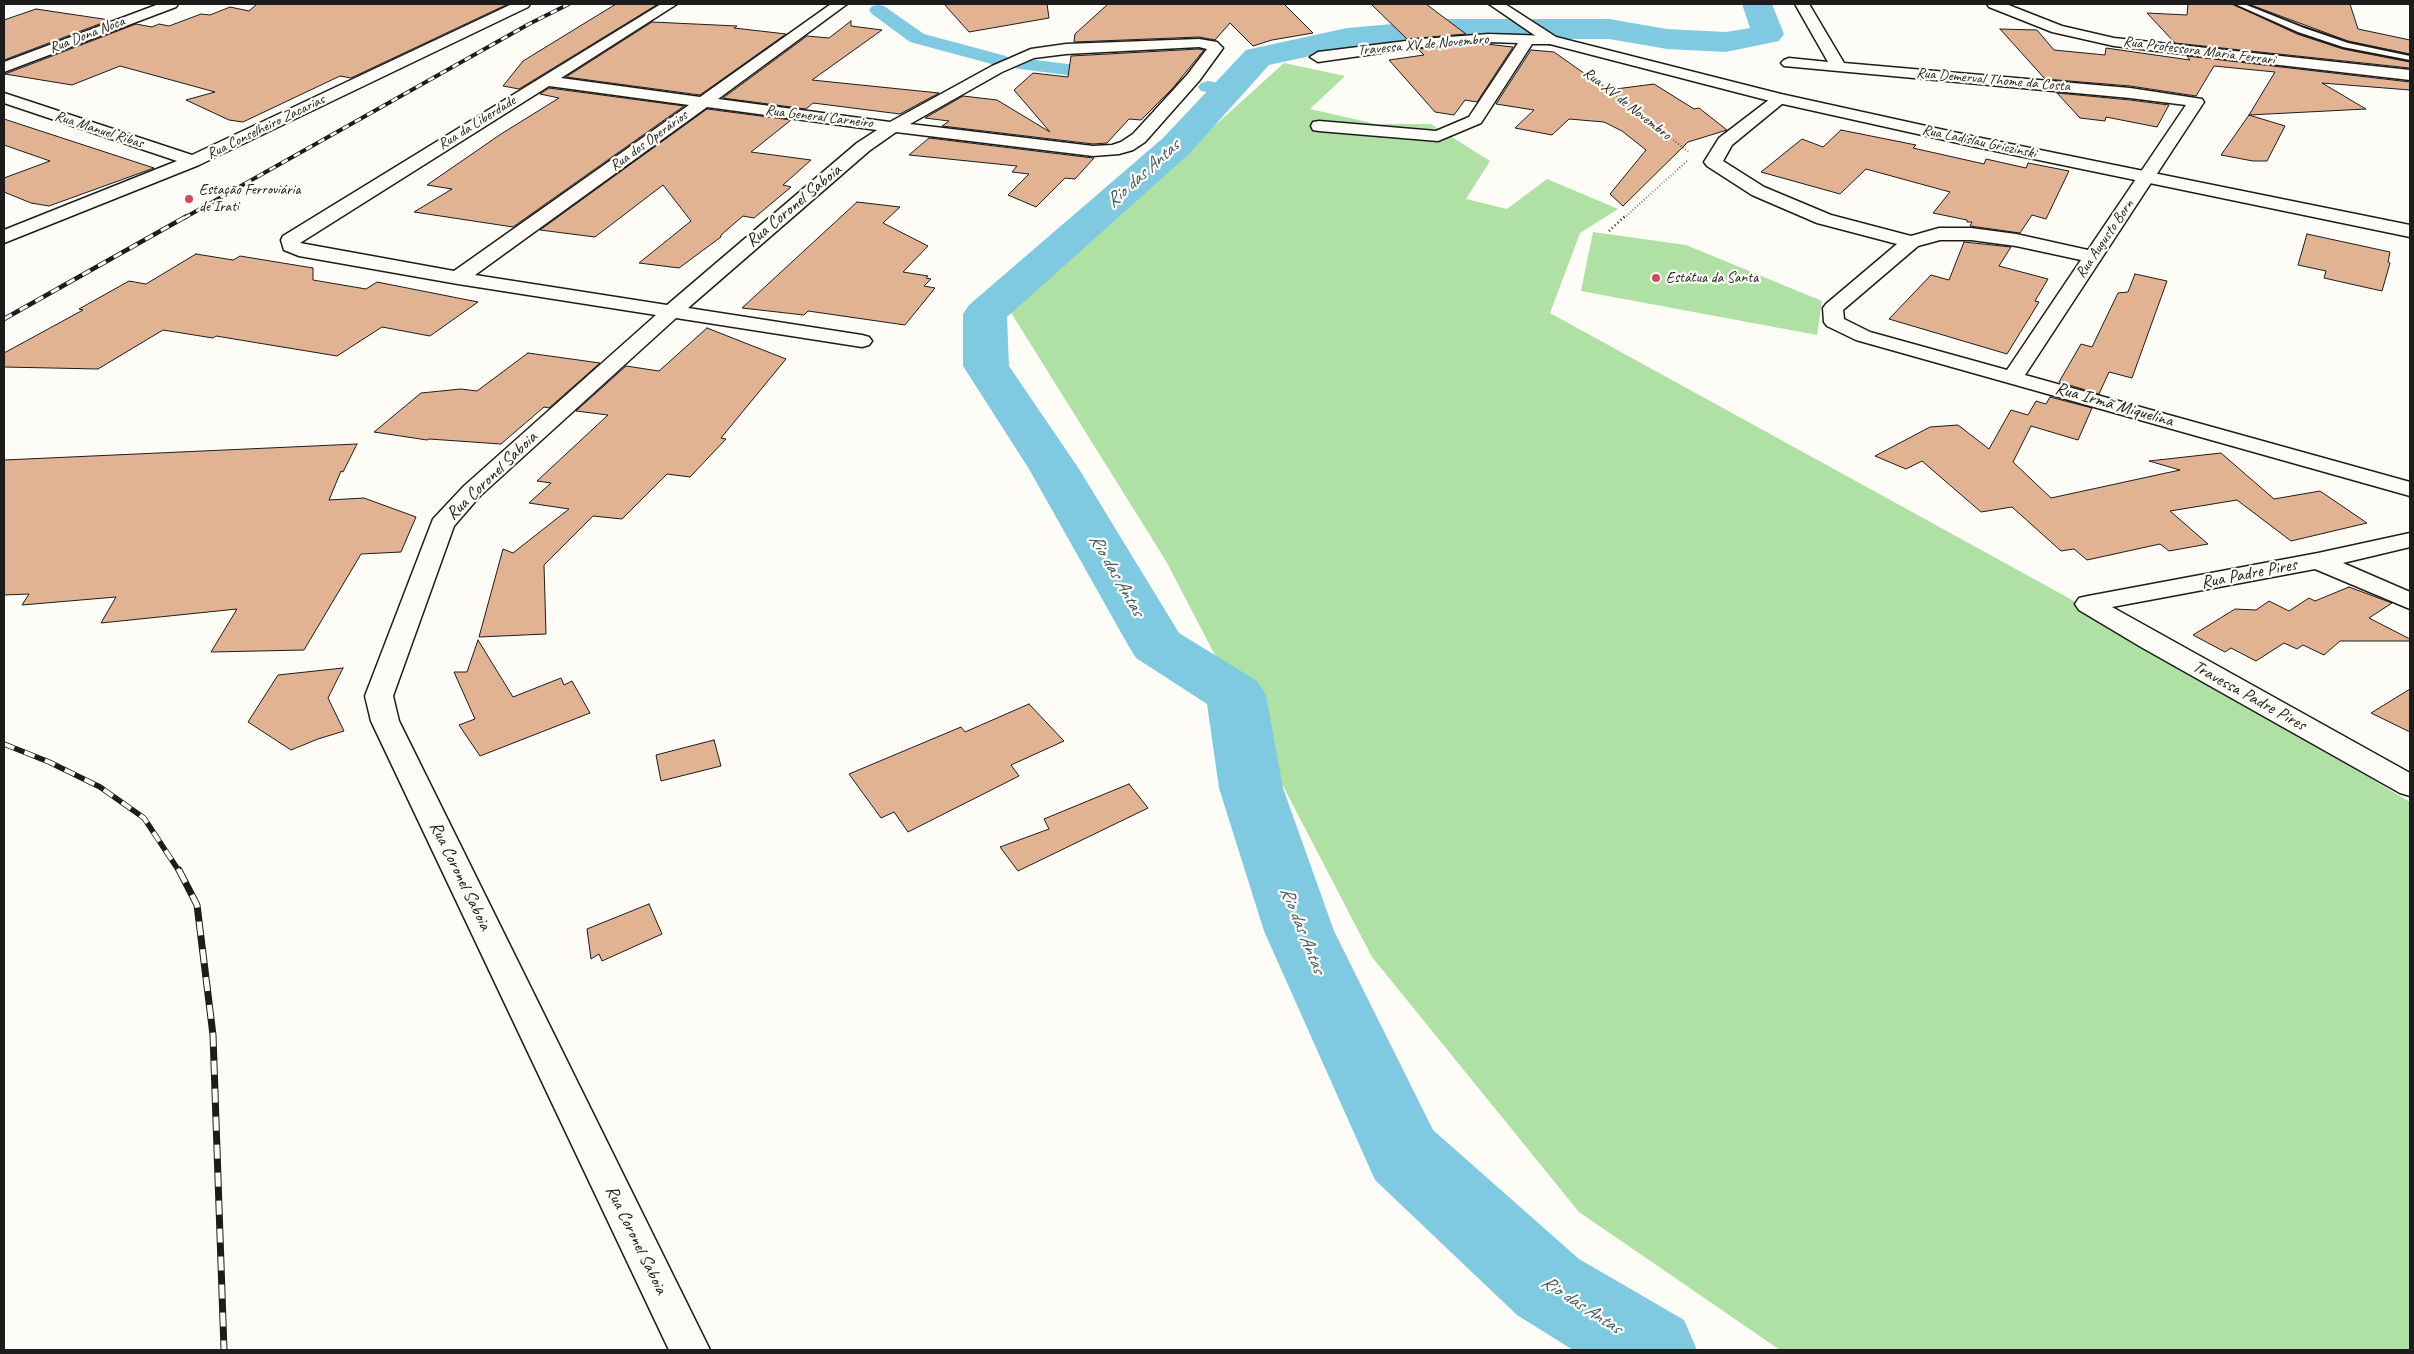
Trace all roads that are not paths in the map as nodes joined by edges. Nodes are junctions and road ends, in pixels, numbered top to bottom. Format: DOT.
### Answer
graph roads {
  1 [pos="171,4"];
  2 [pos="523,4"];
  3 [pos="670,4"];
  4 [pos="840,4"];
  5 [pos="1496,4"];
  6 [pos="1802,4"];
  7 [pos="1994,4"];
  8 [pos="2239,4"];
  9 [pos="1540,38"];
  10 [pos="1199,43"];
  11 [pos="1318,56"];
  12 [pos="2410,58"];
  13 [pos="1790,63"];
  14 [pos="1838,66"];
  15 [pos="4,67"];
  16 [pos="2410,75"];
  17 [pos="545,80"];
  18 [pos="4,98"];
  19 [pos="1780,99"];
  20 [pos="704,102"];
  21 [pos="2196,102"];
  22 [pos="1319,126"];
  23 [pos="892,127"];
  24 [pos="194,162"];
  25 [pos="2148,176"];
  26 [pos="2410,231"];
  27 [pos="4,237"];
  28 [pos="1911,242"];
  29 [pos="2093,256"];
  30 [pos="458,278"];
  31 [pos="672,311"];
  32 [pos="862,341"];
  33 [pos="2013,376"];
  34 [pos="2410,488"];
  35 [pos="2410,540"];
  36 [pos="2318,561"];
  37 [pos="2410,601"];
  38 [pos="2088,604"];
  39 [pos="2410,786"];
  40 [pos="690,1350"];
  1 -- 15 [label="street, Rua Dona Noca"];
  2 -- 24 [label="street, Rua Conselheiro Zacarias"];
  3 -- 17 [label="street, Rua da Liberdade"];
  4 -- 20 [label="street, Rua dos Operários"];
  5 -- 9 [label="street"];
  6 -- 14 [label="street"];
  7 -- 16 [label="street, Rua Professora Maria Ferrari"];
  8 -- 12 [label="lane"];
  9 -- 11 [label="street, Travessa XV de Novembro"];
  9 -- 19 [label="street, Rua Ladislau Griczinski"];
  9 -- 22 [label="street"];
  10 -- 23 [label="street, Rua Coronel Saboia"];
  10 -- 23 [label="street, Rua General Carneiro"];
  13 -- 14 [label="street, Rua Demerval Thome da Costa"];
  14 -- 21 [label="street, Rua Demerval Thome da Costa"];
  17 -- 20 [label="street, Rua General Carneiro"];
  17 -- 30 [label="street, Rua da Liberdade"];
  18 -- 24 [label="street, Rua Manuel Ribas"];
  19 -- 25 [label="street, Rua Ladislau Griczinski"];
  19 -- 28 [label="street"];
  20 -- 23 [label="street, Rua General Carneiro"];
  20 -- 30 [label="street, Rua dos Operários"];
  21 -- 25 [label="street, Rua Augusto Born"];
  23 -- 31 [label="street, Rua Coronel Saboia"];
  24 -- 27 [label="street, Rua Conselheiro Zacarias"];
  25 -- 26 [label="street, Rua Ladislau Griczinski"];
  25 -- 29 [label="street, Rua Augusto Born"];
  28 -- 29 [label="street"];
  28 -- 33 [label="street, Rua Irmã Miquelina"];
  29 -- 33 [label="street, Rua Augusto Born"];
  30 -- 31 [label="street"];
  31 -- 32 [label="street"];
  31 -- 40 [label="street, Rua Coronel Saboia"];
  33 -- 34 [label="street, Rua Irmã Miquelina"];
  35 -- 36 [label="street, Rua Padre Pires"];
  36 -- 37 [label="street"];
  36 -- 38 [label="street, Rua Padre Pires"];
  38 -- 39 [label="street, Travessa Padre Pires"];
}
